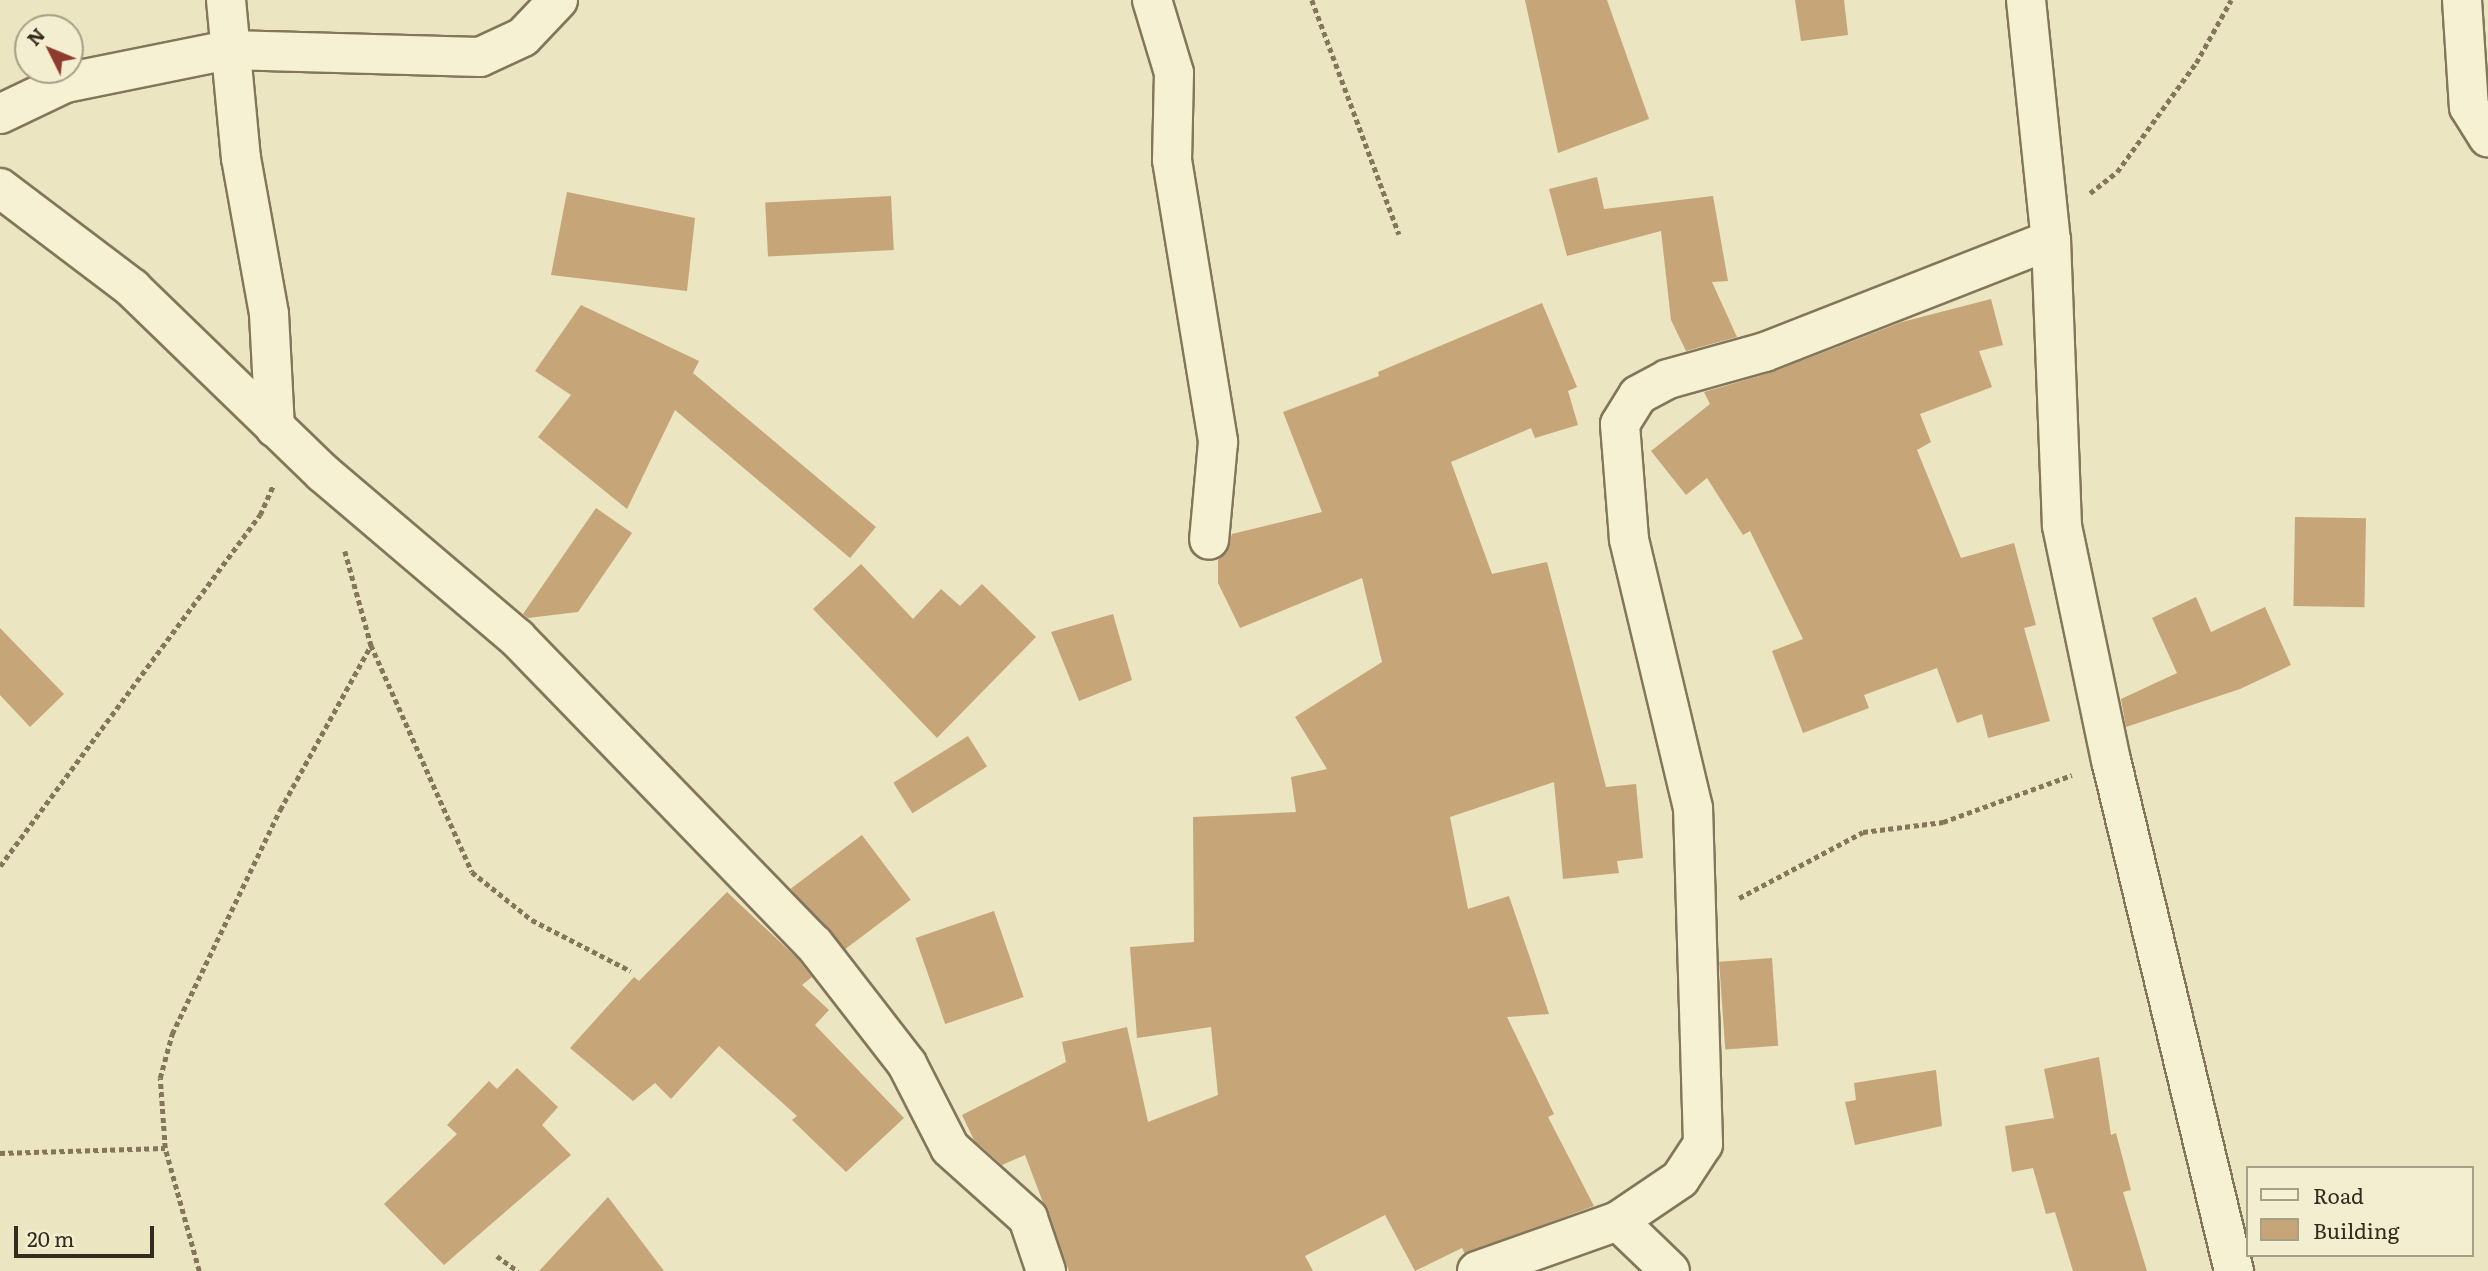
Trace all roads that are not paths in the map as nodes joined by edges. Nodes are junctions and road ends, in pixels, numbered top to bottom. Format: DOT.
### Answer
graph roads {
  1 [pos="226,0"];
  2 [pos="558,0"];
  3 [pos="1152,0"];
  4 [pos="2026,0"];
  5 [pos="2462,0"];
  6 [pos="229,50"];
  7 [pos="0,114"];
  8 [pos="2488,138"];
  9 [pos="0,188"];
  10 [pos="2050,232"];
  11 [pos="284,436"];
  12 [pos="1209,540"];
  13 [pos="1618,1221"];
  14 [pos="1046,1271"];
  15 [pos="1477,1271"];
  16 [pos="1670,1271"];
  17 [pos="2234,1271"];
  1 -- 6 [label="street"];
  2 -- 6 [label="street"];
  3 -- 12 [label="street"];
  4 -- 10 [label="street"];
  5 -- 8 [label="street"];
  6 -- 7 [label="street"];
  6 -- 11 [label="street"];
  9 -- 11 [label="street"];
  10 -- 13 [label="street"];
  10 -- 17 [label="street"];
  11 -- 14 [label="street"];
  13 -- 15 [label="street"];
  13 -- 16 [label="street"];
}
